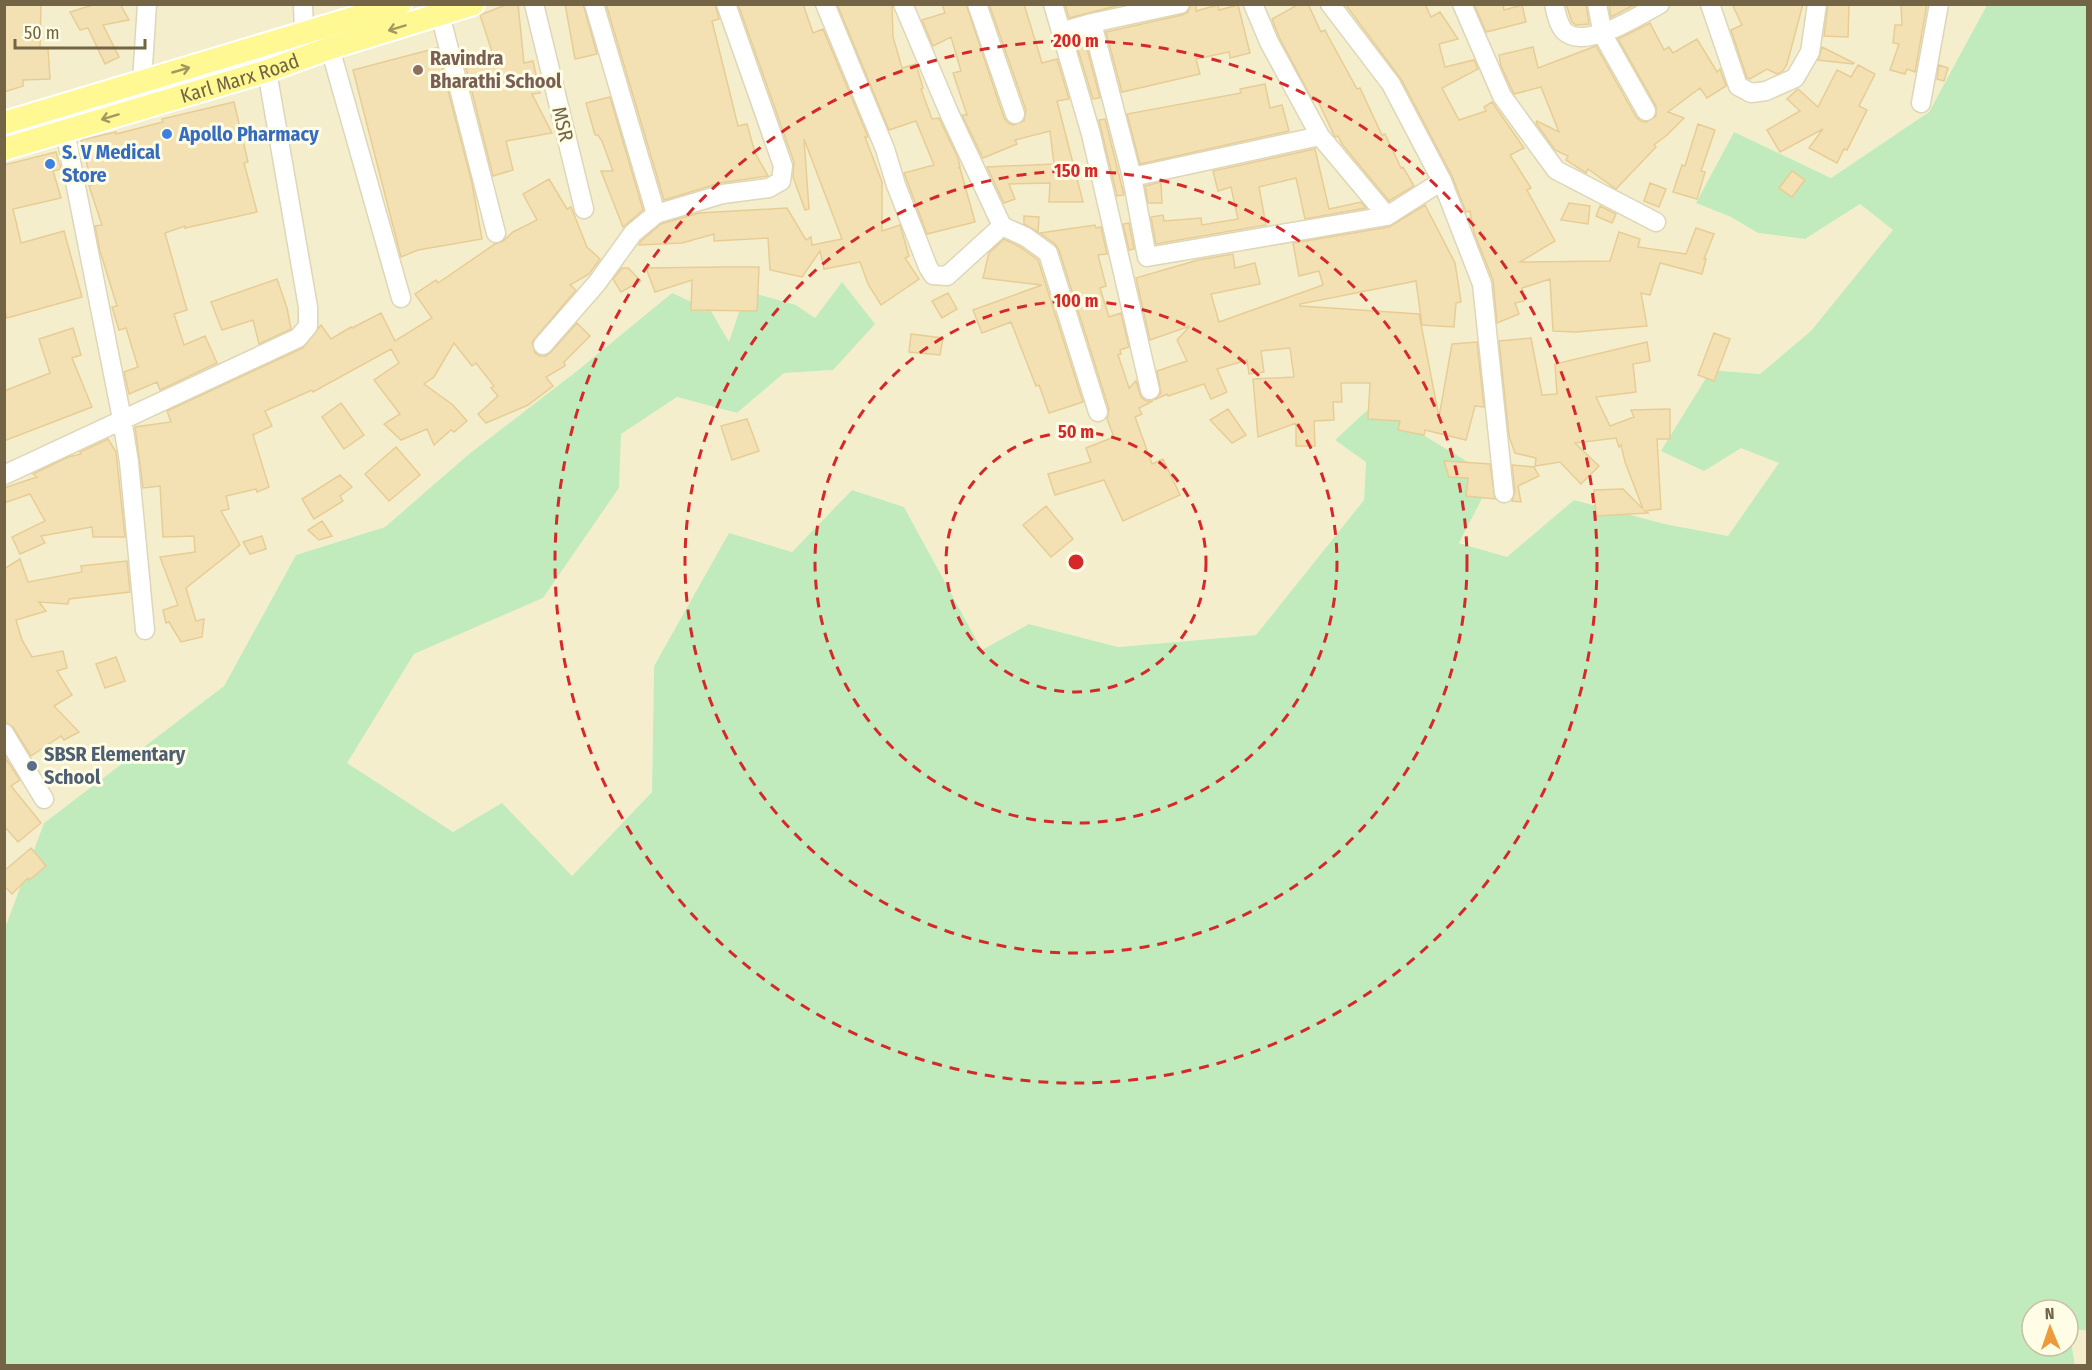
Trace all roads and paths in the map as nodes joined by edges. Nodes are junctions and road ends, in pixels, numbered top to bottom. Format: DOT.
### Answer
graph roads {
  1 [pos="147,4"];
  2 [pos="303,4"];
  3 [pos="400,4"];
  4 [pos="473,4"];
  5 [pos="534,4"];
  6 [pos="594,4"];
  7 [pos="726,4"];
  8 [pos="825,4"];
  9 [pos="903,4"];
  10 [pos="976,4"];
  11 [pos="1053,4"];
  12 [pos="1180,4"];
  13 [pos="1253,4"];
  14 [pos="1330,4"];
  15 [pos="1462,4"];
  16 [pos="1554,4"];
  17 [pos="1597,4"];
  18 [pos="1660,4"];
  19 [pos="1710,4"];
  20 [pos="1817,4"];
  21 [pos="1939,4"];
  22 [pos="440,15"];
  23 [pos="1092,23"];
  24 [pos="1061,32"];
  25 [pos="304,34"];
  26 [pos="1603,34"];
  27 [pos="330,48"];
  28 [pos="267,71"];
  29 [pos="142,81"];
  30 [pos="1921,103"];
  31 [pos="148,106"];
  32 [pos="1646,111"];
  33 [pos="1015,114"];
  34 [pos="4,123"];
  35 [pos="65,131"];
  36 [pos="1320,136"];
  37 [pos="4,149"];
  38 [pos="1132,177"];
  39 [pos="1442,181"];
  40 [pos="584,209"];
  41 [pos="656,214"];
  42 [pos="1387,216"];
  43 [pos="1656,222"];
  44 [pos="1002,226"];
  45 [pos="496,233"];
  46 [pos="401,298"];
  47 [pos="543,345"];
  48 [pos="1150,390"];
  49 [pos="1098,412"];
  50 [pos="122,419"];
  51 [pos="4,475"];
  52 [pos="1504,493"];
  53 [pos="145,630"];
  54 [pos="4,733"];
  55 [pos="44,799"];
  1 -- 29 [label="street"];
  2 -- 25 [label="street"];
  3 -- 25 [label="main road, Karl Marx Road"];
  4 -- 22 [label="main road, Karl Marx Road"];
  5 -- 40 [label="street, MSR"];
  6 -- 41 [label="street"];
  7 -- 41 [label="street"];
  8 -- 44 [label="street"];
  9 -- 44 [label="street"];
  10 -- 33 [label="street"];
  11 -- 24 [label="street"];
  12 -- 23 [label="street"];
  13 -- 36 [label="street"];
  14 -- 39 [label="street"];
  15 -- 43 [label="street"];
  16 -- 26 [label="street"];
  17 -- 26 [label="street"];
  18 -- 26 [label="street"];
  19 -- 20 [label="street"];
  21 -- 30 [label="street"];
  22 -- 27 [label="main road, Karl Marx Road, one-way"];
  22 -- 45 [label="street"];
  23 -- 24 [label="street"];
  23 -- 38 [label="street"];
  24 -- 48 [label="street"];
  29 -- 25 [label="main road, Karl Marx Road, one-way"];
  26 -- 32 [label="street"];
  27 -- 28 [label="main road, Karl Marx Road"];
  27 -- 46 [label="street"];
  28 -- 31 [label="main road, Karl Marx Road"];
  28 -- 50 [label="street"];
  29 -- 31 [label="street"];
  29 -- 34 [label="main road, Karl Marx Road"];
  31 -- 35 [label="main road, Karl Marx Road, one-way"];
  35 -- 37 [label="main road, Karl Marx Road"];
  35 -- 50 [label="street"];
  36 -- 38 [label="street"];
  36 -- 42 [label="street"];
  38 -- 42 [label="street"];
  39 -- 42 [label="street"];
  39 -- 52 [label="street"];
  41 -- 47 [label="street"];
  44 -- 49 [label="street"];
  50 -- 51 [label="street"];
  50 -- 53 [label="street"];
  54 -- 55 [label="street"];
}
